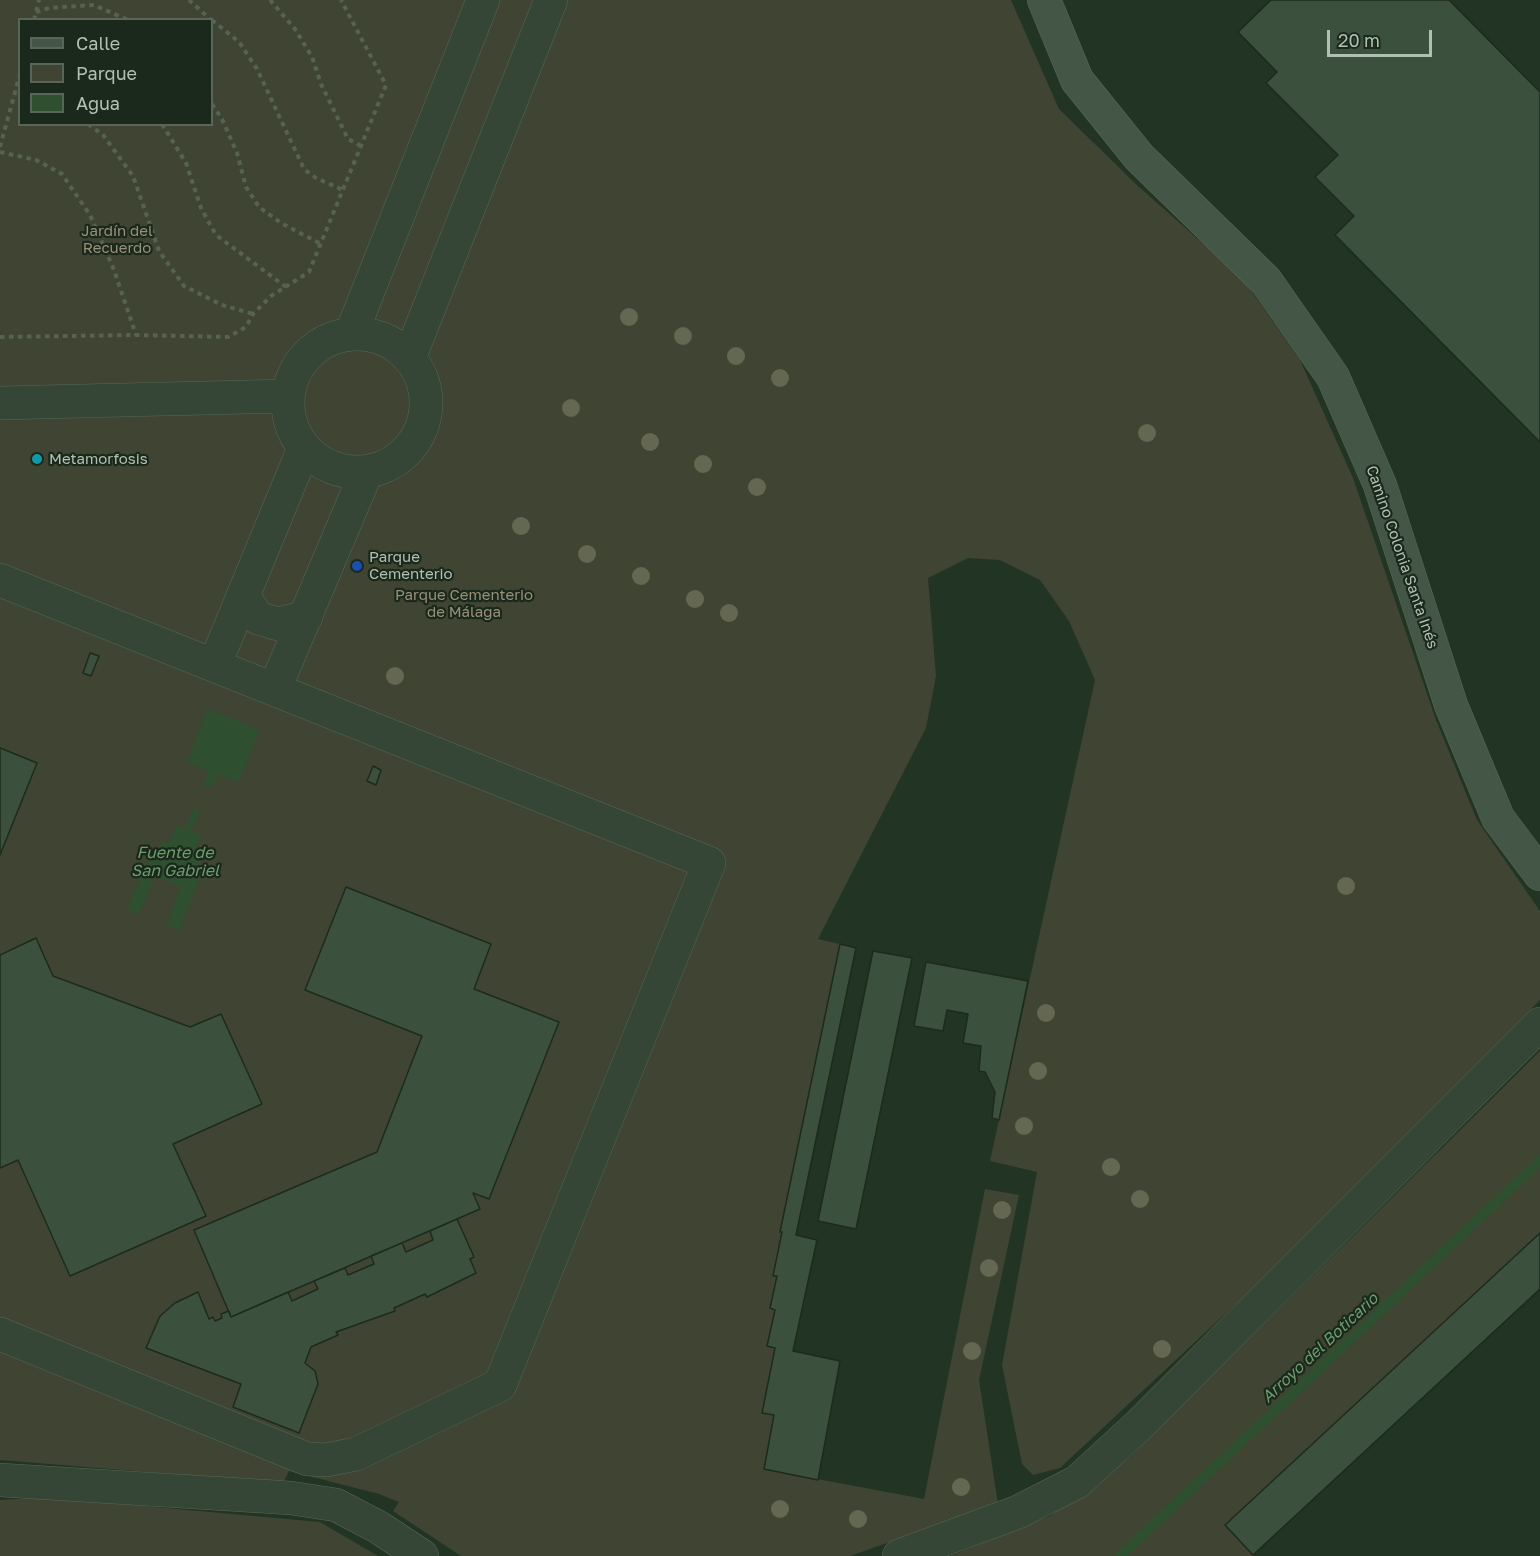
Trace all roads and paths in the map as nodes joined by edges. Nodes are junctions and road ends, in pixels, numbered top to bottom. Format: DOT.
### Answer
graph roads {
  1 [pos="39,0"];
  2 [pos="189,0"];
  3 [pos="270,0"];
  4 [pos="341,0"];
  5 [pos="483,0"];
  6 [pos="551,0"];
  7 [pos="1044,0"];
  8 [pos="36,12"];
  9 [pos="34,18"];
  10 [pos="123,18"];
  11 [pos="209,18"];
  12 [pos="213,22"];
  13 [pos="18,81"];
  14 [pos="14,95"];
  15 [pos="18,96"];
  16 [pos="213,106"];
  17 [pos="91,126"];
  18 [pos="163,126"];
  19 [pos="362,146"];
  20 [pos="0,149"];
  21 [pos="343,190"];
  22 [pos="321,244"];
  23 [pos="286,287"];
  24 [pos="254,314"];
  25 [pos="352,332"];
  26 [pos="136,335"];
  27 [pos="0,337"];
  28 [pos="410,356"];
  29 [pos="287,396"];
  30 [pos="0,403"];
  31 [pos="304,448"];
  32 [pos="366,473"];
  33 [pos="0,580"];
  34 [pos="243,596"];
  35 [pos="306,616"];
  36 [pos="215,664"];
  37 [pos="275,688"];
  38 [pos="1540,874"];
  39 [pos="1540,1024"];
  40 [pos="0,1334"];
  41 [pos="326,1460"];
  42 [pos="0,1480"];
  43 [pos="336,1505"];
  44 [pos="422,1556"];
  45 [pos="899,1556"];
  1 -- 8 [label="path"];
  2 -- 11 [label="path"];
  3 -- 19 [label="path"];
  4 -- 19 [label="path"];
  5 -- 25 [label="street"];
  6 -- 28 [label="street"];
  7 -- 38 [label="main road, Camino Colonia Santa Inés"];
  8 -- 9 [label="path"];
  8 -- 10 [label="path"];
  12 -- 21 [label="path"];
  13 -- 14 [label="path"];
  14 -- 15 [label="path"];
  14 -- 20 [label="path"];
  16 -- 22 [label="path"];
  17 -- 24 [label="path"];
  18 -- 23 [label="path"];
  19 -- 21 [label="path"];
  20 -- 26 [label="path"];
  21 -- 22 [label="path"];
  22 -- 23 [label="path"];
  23 -- 24 [label="path"];
  24 -- 26 [label="path"];
  25 -- 28 [label="street"];
  25 -- 29 [label="street"];
  26 -- 27 [label="path"];
  28 -- 32 [label="street"];
  29 -- 30 [label="street"];
  29 -- 31 [label="street"];
  31 -- 32 [label="street"];
  31 -- 34 [label="street"];
  32 -- 35 [label="street"];
  33 -- 36 [label="street"];
  34 -- 35 [label="street"];
  34 -- 36 [label="street"];
  35 -- 37 [label="street"];
  36 -- 37 [label="street"];
  37 -- 41 [label="street"];
  39 -- 45 [label="street"];
  40 -- 41 [label="street"];
  41 -- 43 [label="street"];
  42 -- 43 [label="street"];
  43 -- 44 [label="street"];
}
